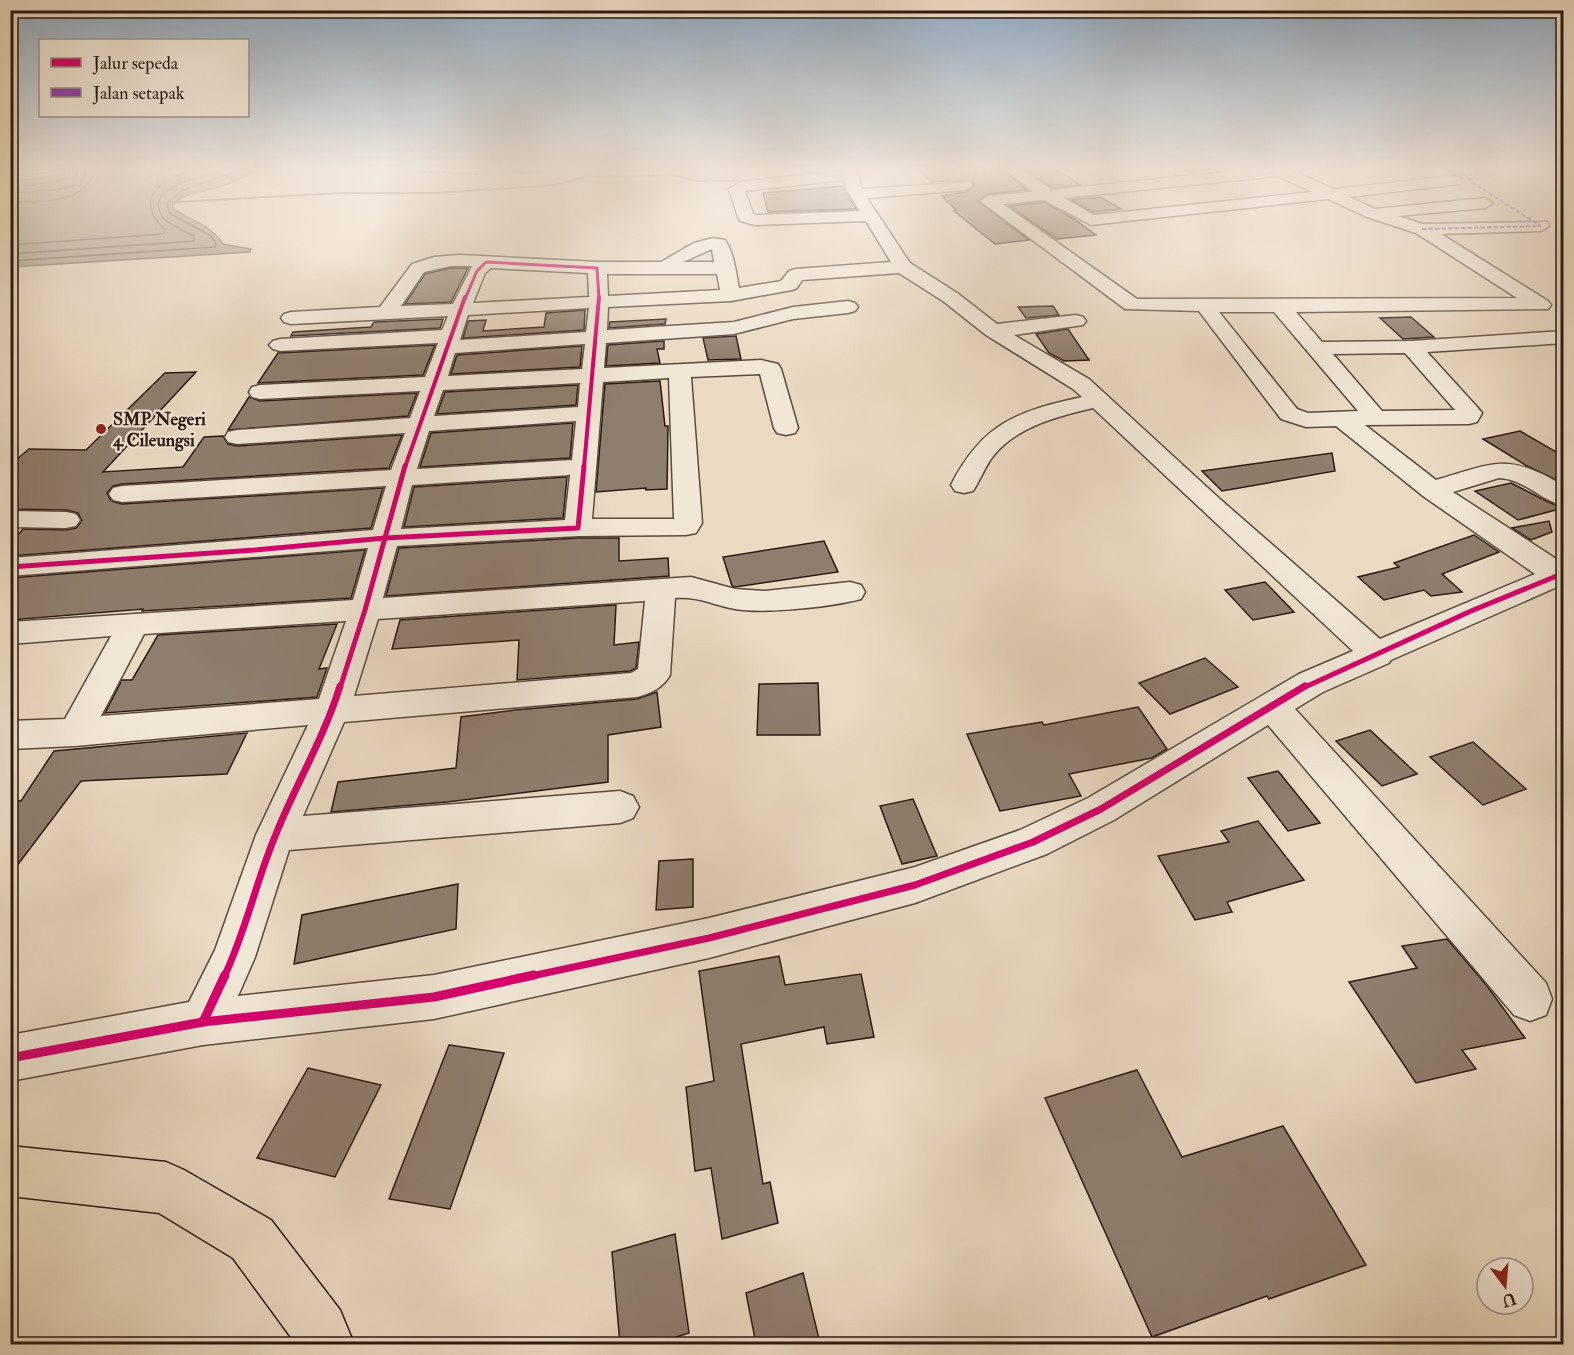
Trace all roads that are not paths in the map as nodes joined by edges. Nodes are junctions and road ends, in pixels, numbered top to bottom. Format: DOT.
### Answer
graph roads {
  1 [pos="881,232"];
  2 [pos="1027,232"];
  3 [pos="1427,232"];
  4 [pos="486,261"];
  5 [pos="540,264"];
  6 [pos="903,267"];
  7 [pos="597,268"];
  8 [pos="662,268"];
  9 [pos="731,295"];
  10 [pos="666,297"];
  11 [pos="599,302"];
  12 [pos="536,305"];
  13 [pos="1204,305"];
  14 [pos="1280,306"];
  15 [pos="848,307"];
  16 [pos="386,313"];
  17 [pos="291,318"];
  18 [pos="1076,321"];
  19 [pos="453,330"];
  20 [pos="993,332"];
  21 [pos="596,336"];
  22 [pos="1563,337"];
  23 [pos="280,345"];
  24 [pos="1411,347"];
  25 [pos="1316,348"];
  26 [pos="680,371"];
  27 [pos="591,375"];
  28 [pos="434,383"];
  29 [pos="260,392"];
  30 [pos="1100,400"];
  31 [pos="588,413"];
  32 [pos="1376,418"];
  33 [pos="1342,419"];
  34 [pos="419,426"];
  35 [pos="786,428"];
  36 [pos="237,437"];
  37 [pos="582,467"];
  38 [pos="401,478"];
  39 [pos="964,485"];
  40 [pos="1432,490"];
  41 [pos="122,494"];
  42 [pos="1563,498"];
  43 [pos="10,519"];
  44 [pos="66,520"];
  45 [pos="578,528"];
  46 [pos="386,538"];
  47 [pos="10,567"];
  48 [pos="1560,574"];
  49 [pos="661,590"];
  50 [pos="850,592"];
  51 [pos="365,610"];
  52 [pos="134,624"];
  53 [pos="10,633"];
  54 [pos="1378,655"];
  55 [pos="1272,706"];
  56 [pos="332,712"];
  57 [pos="75,732"];
  58 [pos="10,735"];
  59 [pos="620,807"];
  60 [pos="275,835"];
  61 [pos="1530,999"];
  62 [pos="203,1022"];
  63 [pos="10,1058"];
  64 [pos="10,1171"];
  65 [pos="326,1344"];
  1 -- 6 [label="street"];
  2 -- 13 [label="street"];
  3 -- 14 [label="street"];
  4 -- 5 [label="street"];
  4 -- 16 [label="street"];
  4 -- 19 [label="street"];
  5 -- 7 [label="street"];
  5 -- 12 [label="street"];
  6 -- 9 [label="street"];
  6 -- 20 [label="street"];
  7 -- 8 [label="street"];
  7 -- 11 [label="street"];
  8 -- 9 [label="street"];
  8 -- 10 [label="street"];
  9 -- 10 [label="street"];
  10 -- 11 [label="street"];
  11 -- 12 [label="street"];
  11 -- 21 [label="street"];
  12 -- 19 [label="street"];
  13 -- 14 [label="street"];
  13 -- 33 [label="street"];
  14 -- 25 [label="street"];
  15 -- 21 [label="street"];
  16 -- 17 [label="street"];
  16 -- 19 [label="street"];
  18 -- 20 [label="street"];
  19 -- 21 [label="street"];
  19 -- 23 [label="street"];
  19 -- 28 [label="street"];
  20 -- 30 [label="street"];
  21 -- 27 [label="street"];
  22 -- 24 [label="street"];
  24 -- 25 [label="street"];
  24 -- 32 [label="street"];
  25 -- 32 [label="street"];
  26 -- 27 [label="street"];
  26 -- 35 [label="street"];
  26 -- 45 [label="street"];
  27 -- 28 [label="street"];
  27 -- 31 [label="street"];
  28 -- 29 [label="street"];
  28 -- 34 [label="street"];
  30 -- 39 [label="street"];
  30 -- 54 [label="street"];
  31 -- 34 [label="street"];
  31 -- 37 [label="street"];
  32 -- 33 [label="street"];
  33 -- 40 [label="street"];
  34 -- 36 [label="street"];
  34 -- 38 [label="street"];
  37 -- 38 [label="street"];
  37 -- 45 [label="street"];
  38 -- 41 [label="street"];
  38 -- 46 [label="street"];
  40 -- 42 [label="street"];
  40 -- 48 [label="street"];
  43 -- 44 [label="street"];
  45 -- 46 [label="street"];
  46 -- 47 [label="street"];
  46 -- 51 [label="street"];
  48 -- 54 [label="street"];
  49 -- 50 [label="street"];
  49 -- 51 [label="street"];
  49 -- 56 [label="street"];
  51 -- 52 [label="street"];
  51 -- 56 [label="street"];
  52 -- 53 [label="street"];
  52 -- 57 [label="street"];
  54 -- 55 [label="street"];
  55 -- 61 [label="street"];
  55 -- 62 [label="street"];
  56 -- 57 [label="street"];
  56 -- 60 [label="street"];
  57 -- 58 [label="street"];
  59 -- 60 [label="street"];
  60 -- 62 [label="street"];
  62 -- 63 [label="street"];
  64 -- 65 [label="main road"];
}
